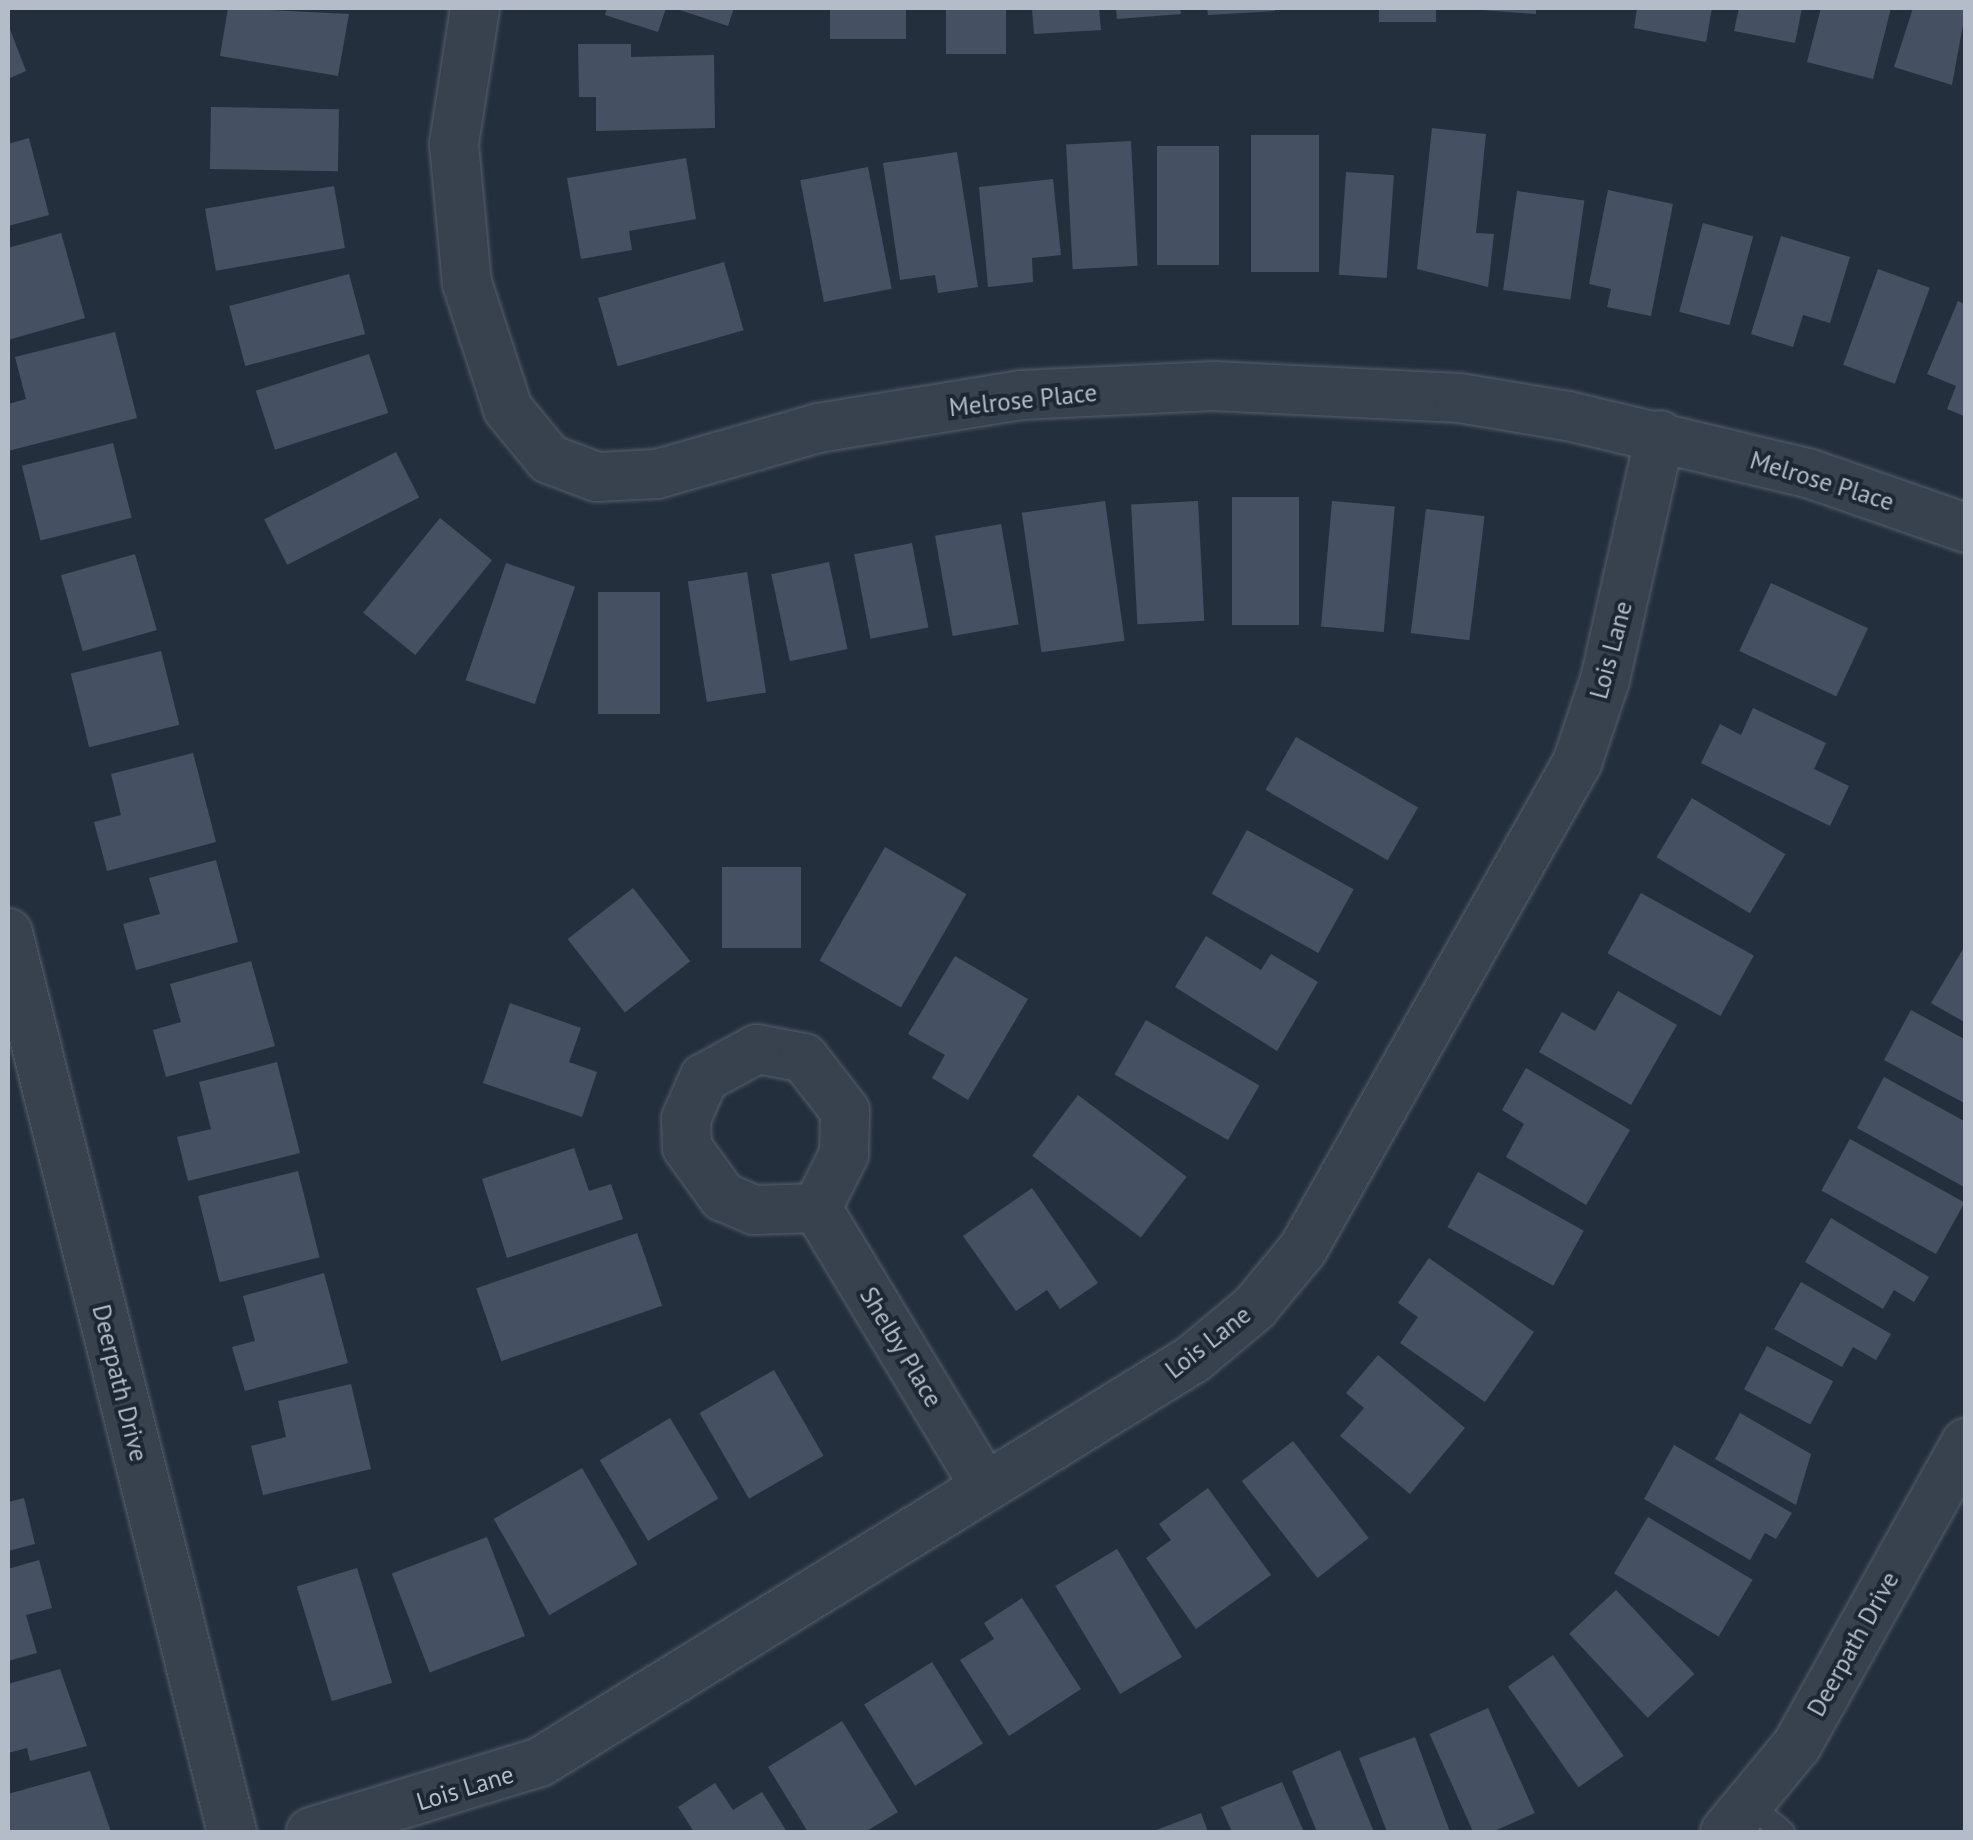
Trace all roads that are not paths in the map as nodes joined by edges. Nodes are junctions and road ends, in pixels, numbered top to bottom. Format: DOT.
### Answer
graph roads {
  1 [pos="475,8"];
  2 [pos="1660,434"];
  3 [pos="1966,528"];
  4 [pos="8,933"];
  5 [pos="817,1208"];
  6 [pos="1966,1443"];
  7 [pos="985,1486"];
  8 [pos="1754,1824"];
  9 [pos="232,1832"];
  10 [pos="310,1832"];
  1 -- 2 [label="street, Melrose Place"];
  2 -- 3 [label="street, Melrose Place"];
  2 -- 7 [label="street, Lois Lane"];
  4 -- 9 [label="street, Deerpath Drive"];
  5 -- 7 [label="street, Shelby Place"];
  6 -- 8 [label="street, Deerpath Drive"];
  7 -- 10 [label="street, Lois Lane"];
}
